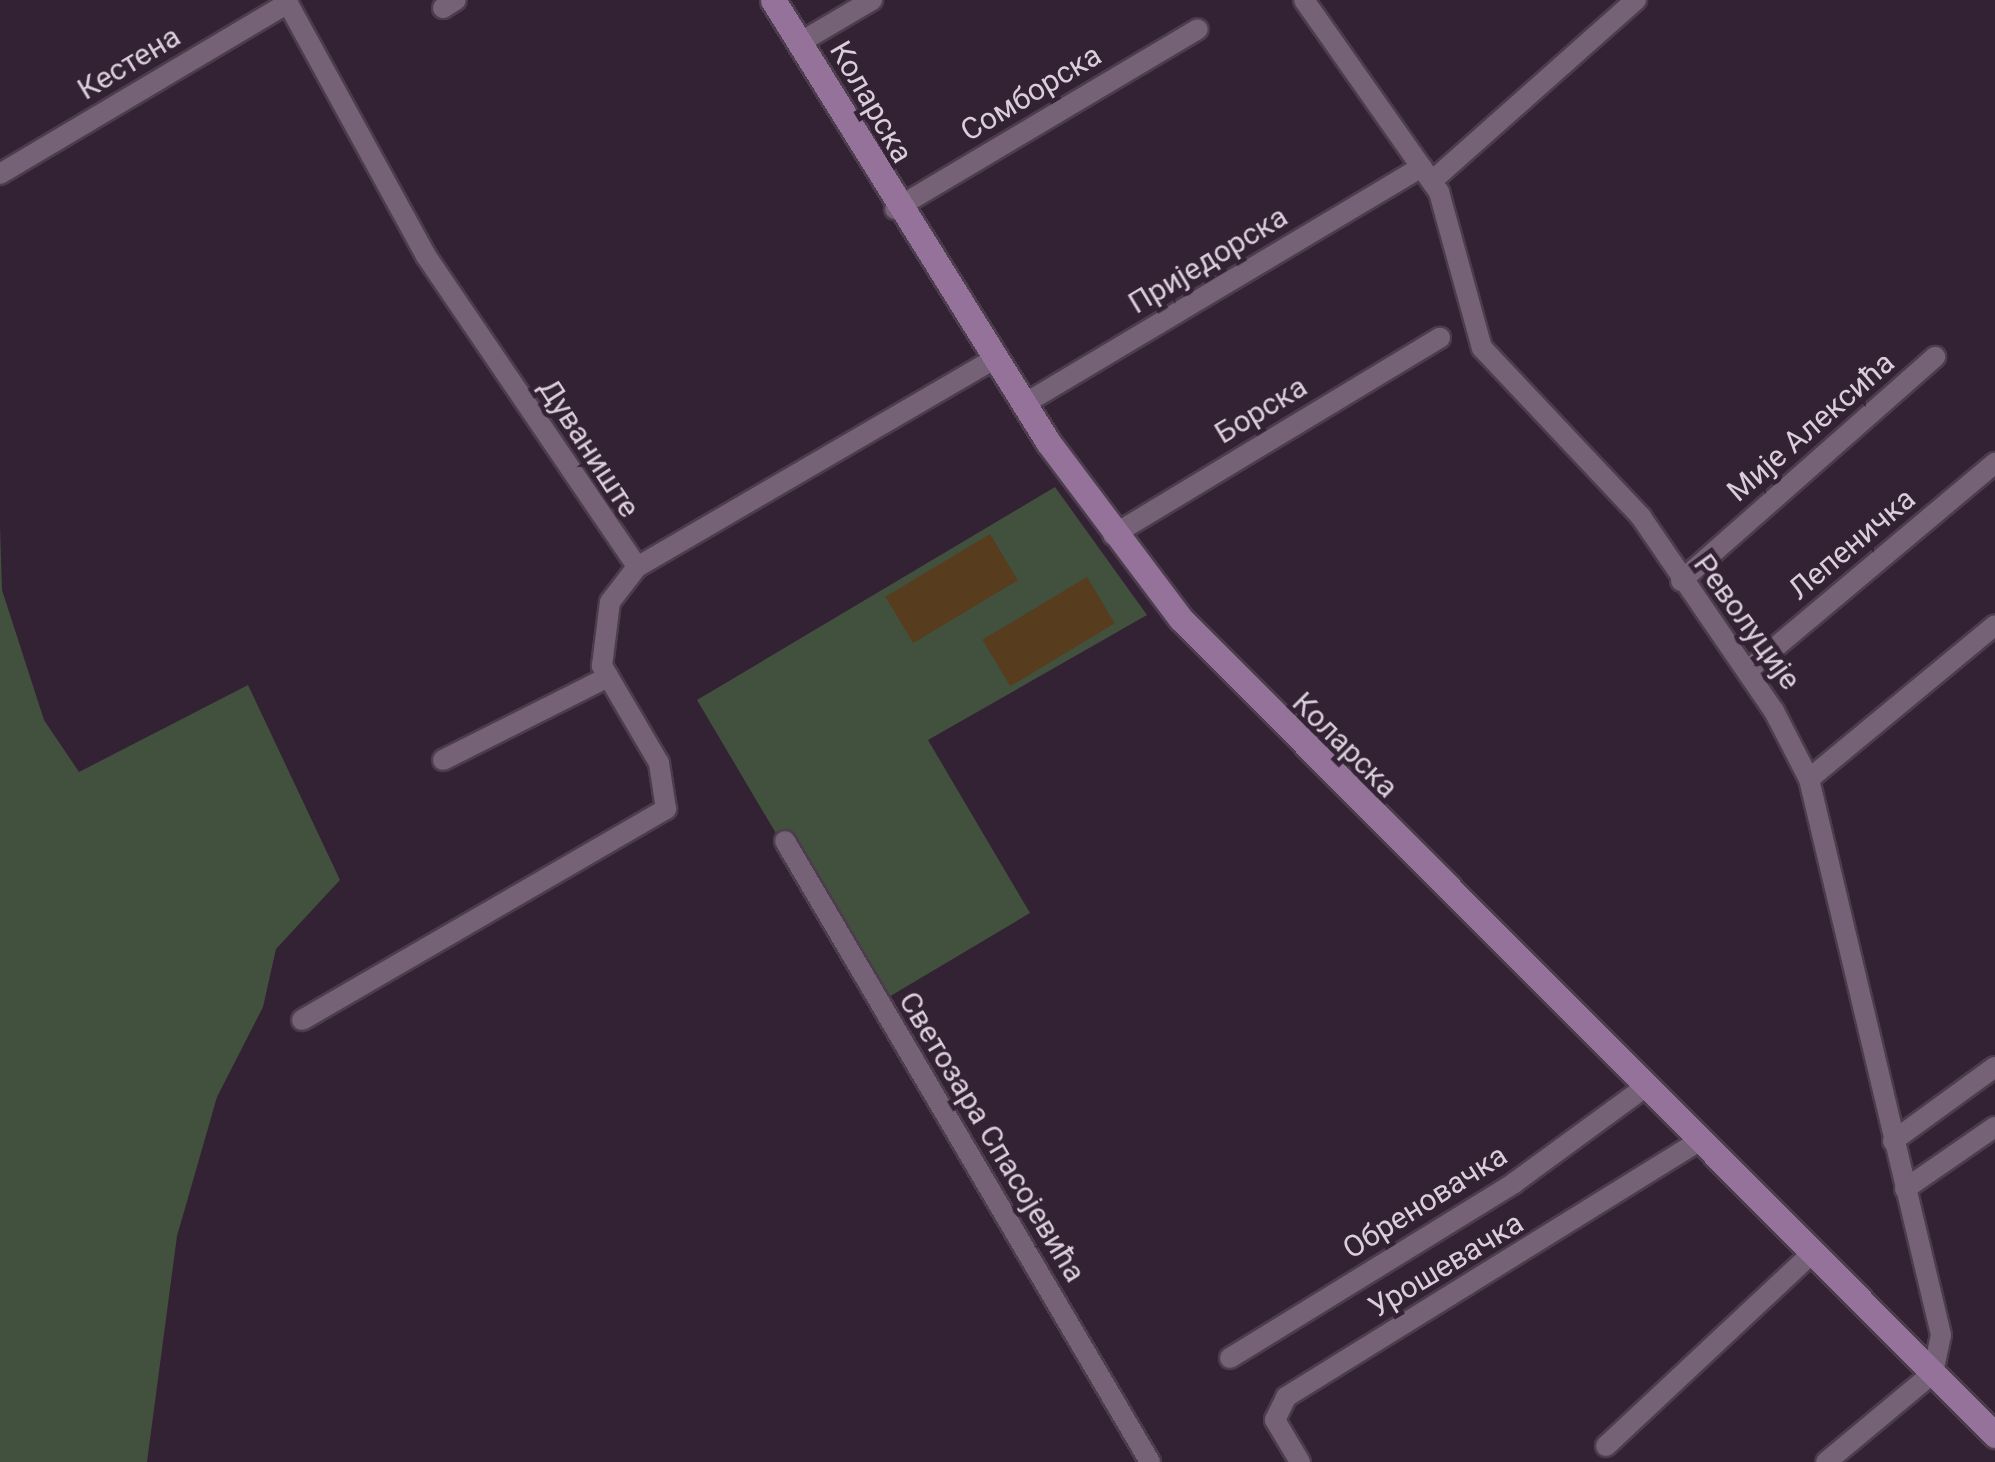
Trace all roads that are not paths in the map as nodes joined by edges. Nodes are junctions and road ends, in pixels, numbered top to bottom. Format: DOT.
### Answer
graph roads {
  1 [pos="773,0"];
  2 [pos="872,0"];
  3 [pos="1636,0"];
  4 [pos="1306,1"];
  5 [pos="287,2"];
  6 [pos="1198,30"];
  7 [pos="799,44"];
  8 [pos="0,174"];
  9 [pos="1427,174"];
  10 [pos="895,209"];
  11 [pos="1440,338"];
  12 [pos="1935,357"];
  13 [pos="994,359"];
  14 [pos="1024,404"];
  15 [pos="1995,463"];
  16 [pos="1113,535"];
  17 [pos="637,567"];
  18 [pos="1681,581"];
  19 [pos="1995,624"];
  20 [pos="1747,671"];
  21 [pos="608,677"];
  22 [pos="443,760"];
  23 [pos="1809,779"];
  24 [pos="785,841"];
  25 [pos="302,1020"];
  26 [pos="1995,1067"];
  27 [pos="1644,1088"];
  28 [pos="1995,1128"];
  29 [pos="1699,1140"];
  30 [pos="1893,1142"];
  31 [pos="1905,1189"];
  32 [pos="1812,1253"];
  33 [pos="1230,1358"];
  34 [pos="1934,1373"];
  35 [pos="1990,1421"];
  36 [pos="1606,1446"];
  37 [pos="1150,1462"];
  38 [pos="1300,1462"];
  39 [pos="1826,1462"];
  1 -- 7 [label="main road, Коларска"];
  2 -- 7 [label="street"];
  3 -- 9 [label="street, Приједорска"];
  4 -- 9 [label="street, Револуције"];
  5 -- 8 [label="street, Кестена"];
  5 -- 17 [label="street, Дуваниште"];
  6 -- 10 [label="street, Сомборска"];
  7 -- 10 [label="main road, Коларска"];
  9 -- 14 [label="street, Приједорска"];
  9 -- 18 [label="street, Револуције"];
  10 -- 13 [label="main road, Коларска"];
  11 -- 16 [label="street, Борска"];
  12 -- 18 [label="street, Мије Алексића"];
  13 -- 14 [label="main road, Коларска"];
  13 -- 17 [label="street"];
  14 -- 16 [label="main road, Коларска"];
  15 -- 20 [label="street, Лепеничка"];
  16 -- 27 [label="main road, Коларска"];
  17 -- 21 [label="street"];
  18 -- 20 [label="street, Револуције"];
  19 -- 23 [label="street"];
  20 -- 23 [label="street, Револуције"];
  21 -- 22 [label="street"];
  21 -- 25 [label="street"];
  23 -- 30 [label="street, Револуције"];
  24 -- 37 [label="street, Светозара Спасојевића"];
  26 -- 30 [label="street"];
  27 -- 29 [label="main road, Коларска"];
  27 -- 33 [label="street, Обреновачка"];
  28 -- 31 [label="street"];
  29 -- 32 [label="main road, Коларска"];
  29 -- 38 [label="street, Урошевачка"];
  30 -- 31 [label="street, Револуције"];
  31 -- 34 [label="street, Револуције"];
  32 -- 34 [label="main road, Коларска"];
  32 -- 36 [label="street"];
  34 -- 35 [label="main road, Коларска"];
  34 -- 39 [label="street"];
}
